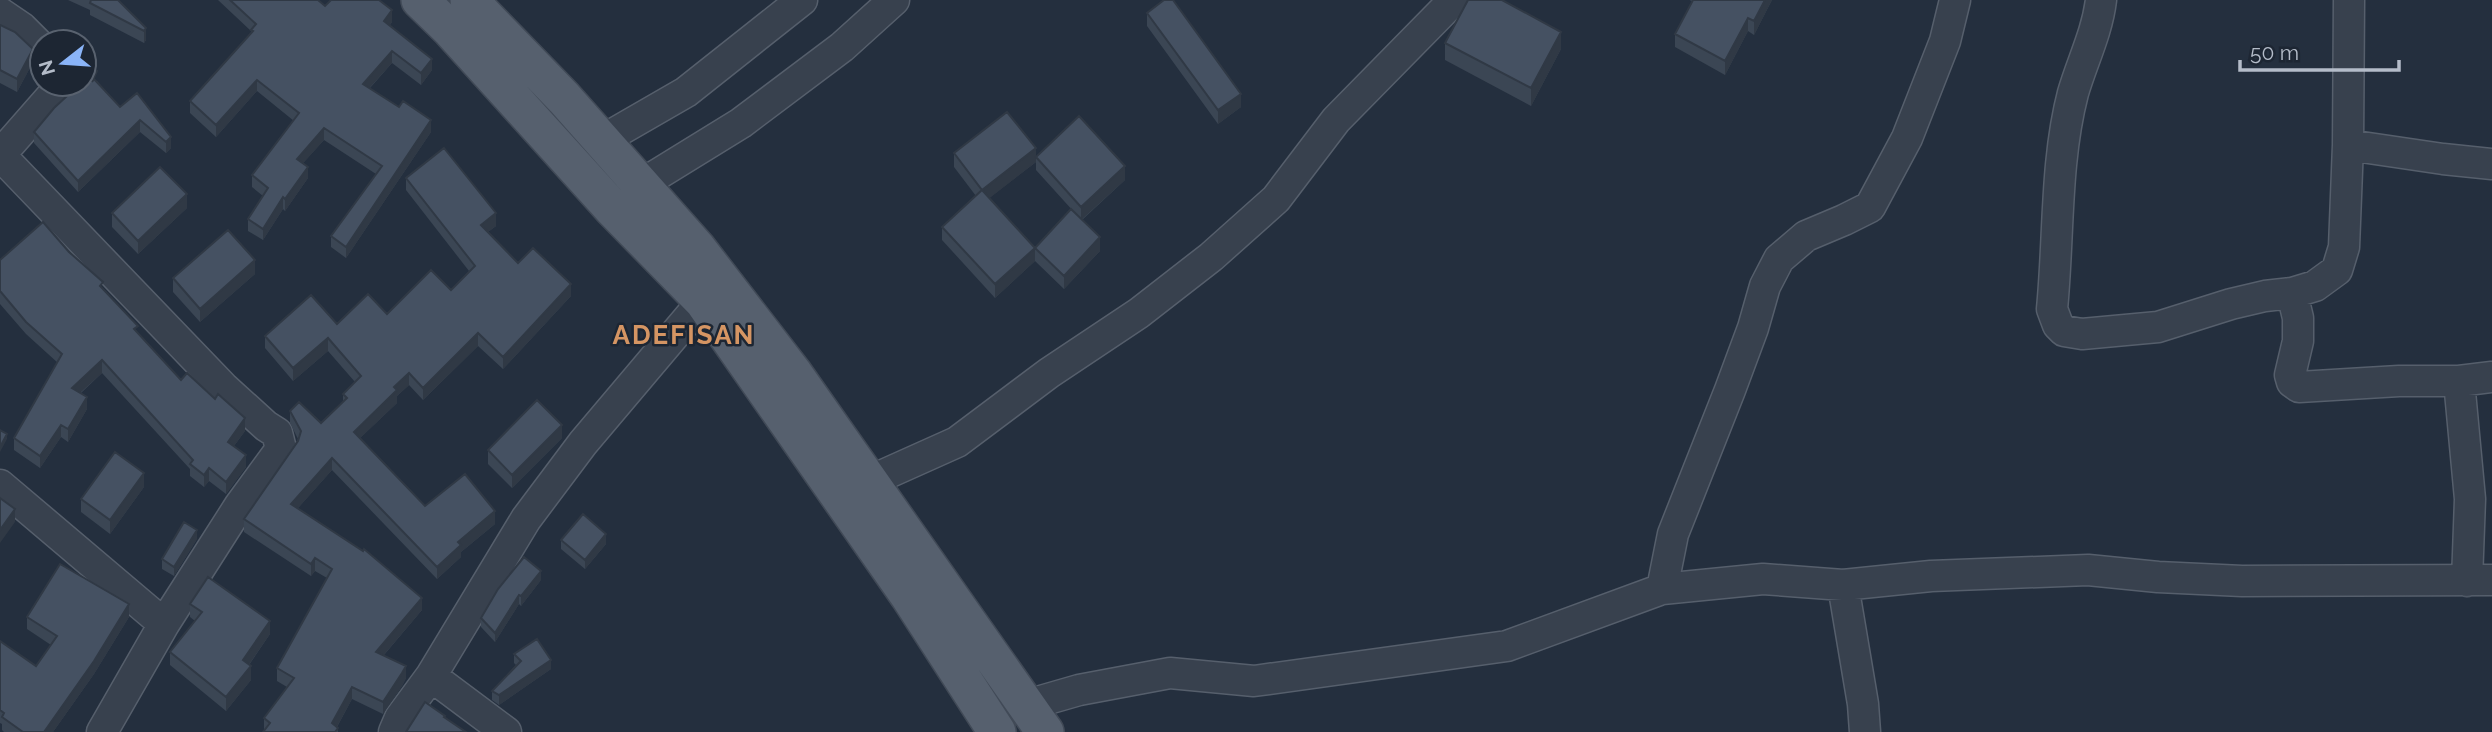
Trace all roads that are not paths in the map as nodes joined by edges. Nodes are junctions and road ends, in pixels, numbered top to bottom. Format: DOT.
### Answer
graph roads {
  1 [pos="420,0"];
  2 [pos="469,0"];
  3 [pos="802,0"];
  4 [pos="894,0"];
  5 [pos="1454,0"];
  6 [pos="1955,0"];
  7 [pos="2101,0"];
  8 [pos="2349,0"];
  9 [pos="0,13"];
  10 [pos="28,35"];
  11 [pos="50,98"];
  12 [pos="601,141"];
  13 [pos="2348,145"];
  14 [pos="0,155"];
  15 [pos="2492,164"];
  16 [pos="642,184"];
  17 [pos="2292,293"];
  18 [pos="703,301"];
  19 [pos="2492,377"];
  20 [pos="2459,381"];
  21 [pos="870,481"];
  22 [pos="0,485"];
  23 [pos="2479,580"];
  24 [pos="1843,585"];
  25 [pos="1662,589"];
  26 [pos="164,624"];
  27 [pos="431,676"];
  28 [pos="1036,719"];
  29 [pos="988,727"];
  30 [pos="102,732"];
  31 [pos="394,732"];
  32 [pos="506,732"];
  33 [pos="1865,732"];
  1 -- 18 [label="main road"];
  2 -- 12 [label="main road"];
  3 -- 12 [label="street"];
  4 -- 16 [label="street"];
  5 -- 21 [label="street"];
  6 -- 25 [label="street"];
  7 -- 17 [label="street"];
  8 -- 13 [label="street"];
  9 -- 10 [label="street"];
  11 -- 14 [label="street"];
  12 -- 16 [label="main road"];
  13 -- 15 [label="street"];
  13 -- 17 [label="street"];
  14 -- 26 [label="street"];
  16 -- 21 [label="main road"];
  17 -- 20 [label="street"];
  18 -- 27 [label="street"];
  18 -- 29 [label="main road"];
  19 -- 20 [label="street"];
  20 -- 23 [label="street"];
  21 -- 28 [label="main road"];
  22 -- 26 [label="street"];
  23 -- 24 [label="street"];
  24 -- 25 [label="street"];
  24 -- 33 [label="street"];
  25 -- 28 [label="street"];
  26 -- 30 [label="street"];
  27 -- 31 [label="street"];
  27 -- 32 [label="street"];
}
